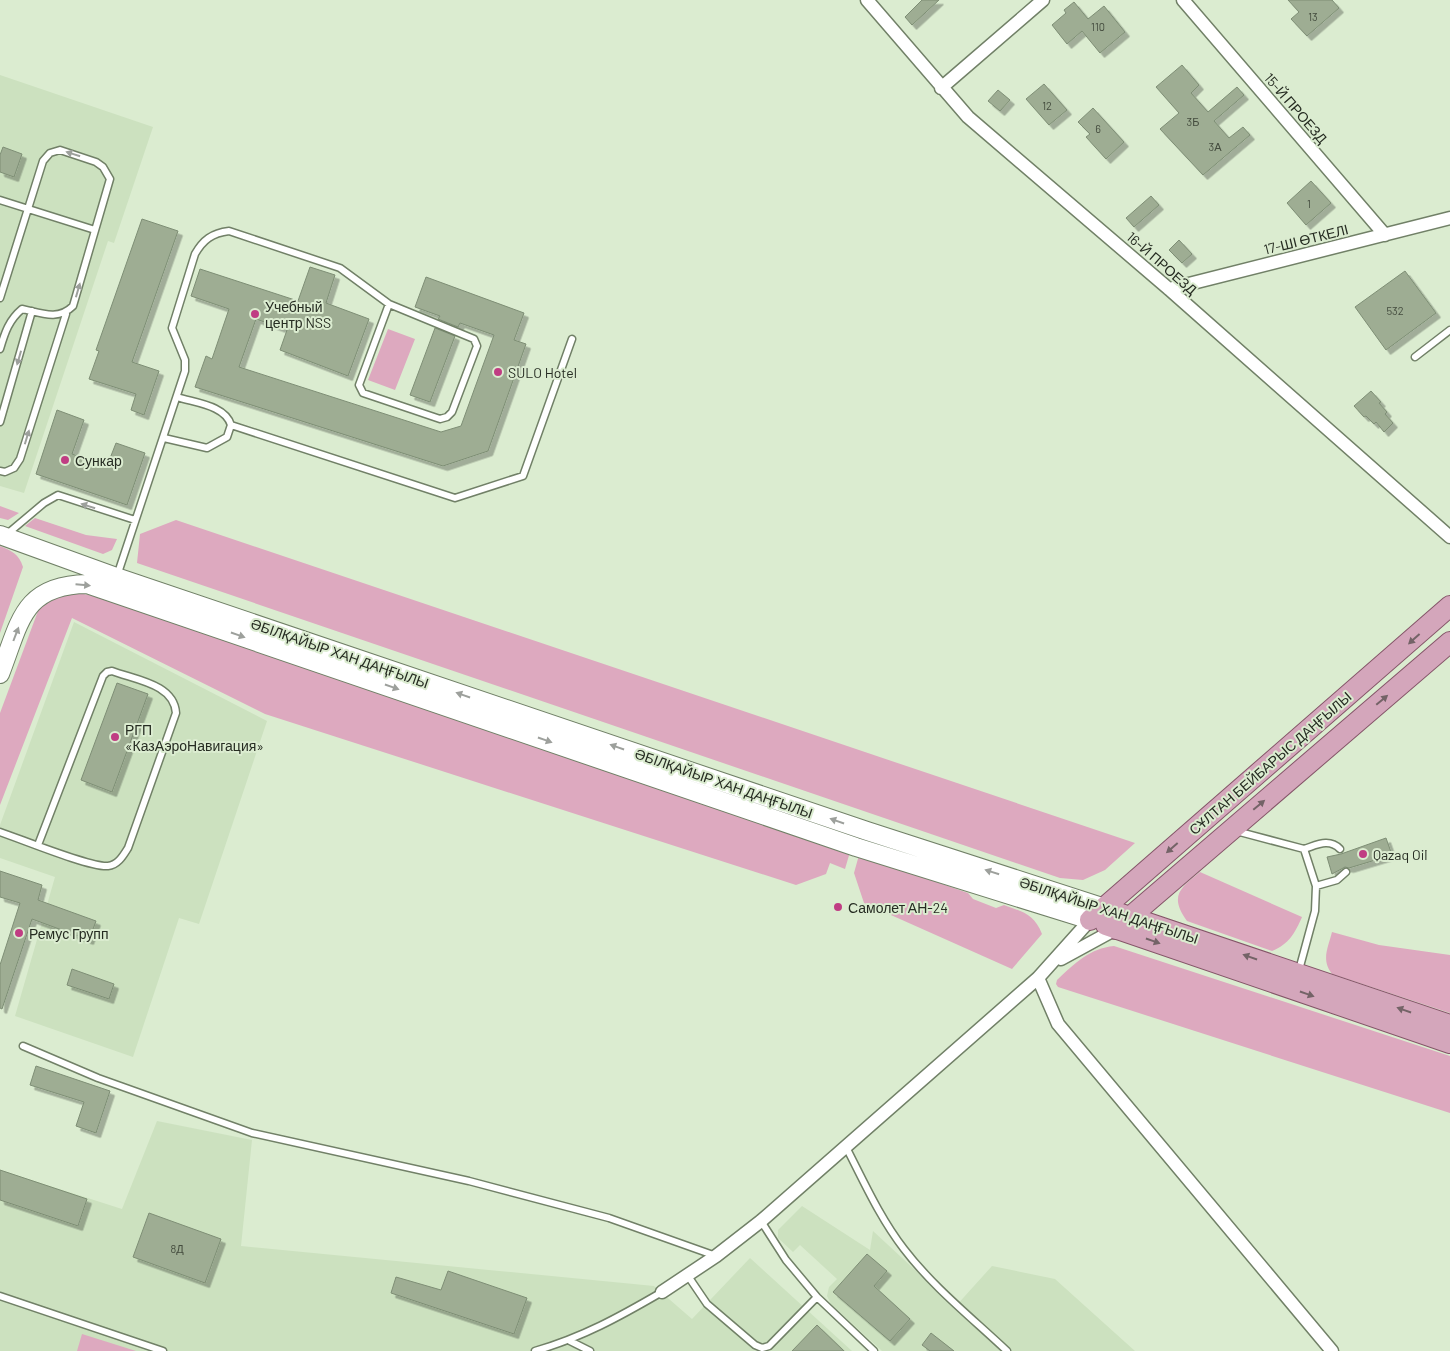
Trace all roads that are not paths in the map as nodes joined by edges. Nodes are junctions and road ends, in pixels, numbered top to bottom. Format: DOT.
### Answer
graph roads {
  1 [pos="867,0"];
  2 [pos="1043,0"];
  3 [pos="1184,0"];
  4 [pos="941,88"];
  5 [pos="0,200"];
  6 [pos="28,209"];
  7 [pos="1450,218"];
  8 [pos="95,230"];
  9 [pos="1385,235"];
  10 [pos="1169,289"];
  11 [pos="0,298"];
  12 [pos="389,304"];
  13 [pos="32,311"];
  14 [pos="66,314"];
  15 [pos="1450,330"];
  16 [pos="572,339"];
  17 [pos="0,349"];
  18 [pos="1415,357"];
  19 [pos="177,397"];
  20 [pos="0,422"];
  21 [pos="231,425"];
  22 [pos="164,438"];
  23 [pos="0,471"];
  24 [pos="135,520"];
  25 [pos="2,536"];
  26 [pos="1450,537"];
  27 [pos="116,577"];
  28 [pos="1450,606"];
  29 [pos="1450,642"];
  30 [pos="0,674"];
  31 [pos="1230,830"];
  32 [pos="0,832"];
  33 [pos="38,845"];
  34 [pos="1304,849"];
  35 [pos="1340,850"];
  36 [pos="1346,872"];
  37 [pos="1316,886"];
  38 [pos="1097,914"];
  39 [pos="1122,922"];
  40 [pos="1052,963"];
  41 [pos="1298,974"];
  42 [pos="1038,978"];
  43 [pos="1450,1025"];
  44 [pos="1450,1042"];
  45 [pos="23,1046"];
  46 [pos="845,1145"];
  47 [pos="761,1221"];
  48 [pos="716,1256"];
  49 [pos="688,1276"];
  50 [pos="662,1292"];
  51 [pos="0,1296"];
  52 [pos="817,1298"];
  53 [pos="570,1341"];
  54 [pos="163,1351"];
  55 [pos="535,1351"];
  56 [pos="590,1351"];
  57 [pos="874,1351"];
  58 [pos="1007,1351"];
  59 [pos="1332,1351"];
  1 -- 4 [label="street, 16-Й ПРОЕЗД"];
  2 -- 4 [label="street"];
  3 -- 9 [label="street, 15-Й ПРОЕЗД"];
  4 -- 10 [label="street, 16-Й ПРОЕЗД"];
  5 -- 6 [label="lane"];
  6 -- 8 [label="lane"];
  8 -- 6 [label="lane, one-way"];
  6 -- 11 [label="lane"];
  7 -- 9 [label="street, 17-ШІ ӨТКЕЛІ"];
  14 -- 8 [label="lane, one-way"];
  9 -- 10 [label="street, 17-ШІ ӨТКЕЛІ"];
  10 -- 26 [label="street, 16-Й ПРОЕЗД"];
  12 -- 12 [label="lane"];
  12 -- 19 [label="lane"];
  13 -- 14 [label="lane"];
  13 -- 17 [label="lane"];
  13 -- 20 [label="lane, one-way"];
  23 -- 14 [label="lane, one-way"];
  15 -- 18 [label="lane"];
  16 -- 21 [label="lane"];
  19 -- 21 [label="lane"];
  19 -- 22 [label="lane"];
  21 -- 22 [label="lane"];
  22 -- 24 [label="lane"];
  24 -- 25 [label="lane, one-way"];
  24 -- 27 [label="lane"];
  25 -- 27 [label="street, ӘБІЛҚАЙЫР ХАН ДАҢҒЫЛЫ"];
  38 -- 27 [label="street, ӘБІЛҚАЙЫР ХАН ДАҢҒЫЛЫ, one-way"];
  28 -- 38 [label="main road, СҰЛТАН БЕЙБАРЫС ДАҢҒЫЛЫ, one-way"];
  31 -- 29 [label="main road, СҰЛТАН БЕЙБАРЫС ДАҢҒЫЛЫ, one-way"];
  30 -- 38 [label="street, ӘБІЛҚАЙЫР ХАН ДАҢҒЫЛЫ, one-way"];
  31 -- 34 [label="lane"];
  31 -- 39 [label="main road, СҰЛТАН БЕЙБАРЫС ДАҢҒЫЛЫ"];
  32 -- 33 [label="lane"];
  33 -- 33 [label="lane"];
  34 -- 35 [label="lane"];
  34 -- 37 [label="lane"];
  36 -- 37 [label="lane"];
  37 -- 41 [label="lane"];
  38 -- 39 [label="main road, ӘБІЛҚАЙЫР ХАН ДАҢҒЫЛЫ"];
  38 -- 40 [label="street"];
  39 -- 40 [label="street"];
  41 -- 39 [label="main road, ӘБІЛҚАЙЫР ХАН ДАҢҒЫЛЫ, one-way"];
  39 -- 44 [label="main road, ӘБІЛҚАЙЫР ХАН ДАҢҒЫЛЫ, one-way"];
  40 -- 42 [label="street"];
  43 -- 41 [label="main road, ӘБІЛҚАЙЫР ХАН ДАҢҒЫЛЫ, one-way"];
  42 -- 46 [label="street"];
  42 -- 59 [label="street"];
  45 -- 48 [label="lane"];
  46 -- 47 [label="street"];
  46 -- 58 [label="lane"];
  47 -- 48 [label="street"];
  47 -- 52 [label="lane"];
  48 -- 49 [label="street"];
  49 -- 50 [label="street"];
  49 -- 52 [label="lane"];
  50 -- 53 [label="lane"];
  51 -- 54 [label="lane"];
  52 -- 57 [label="lane"];
  53 -- 55 [label="lane"];
  53 -- 56 [label="lane"];
}
